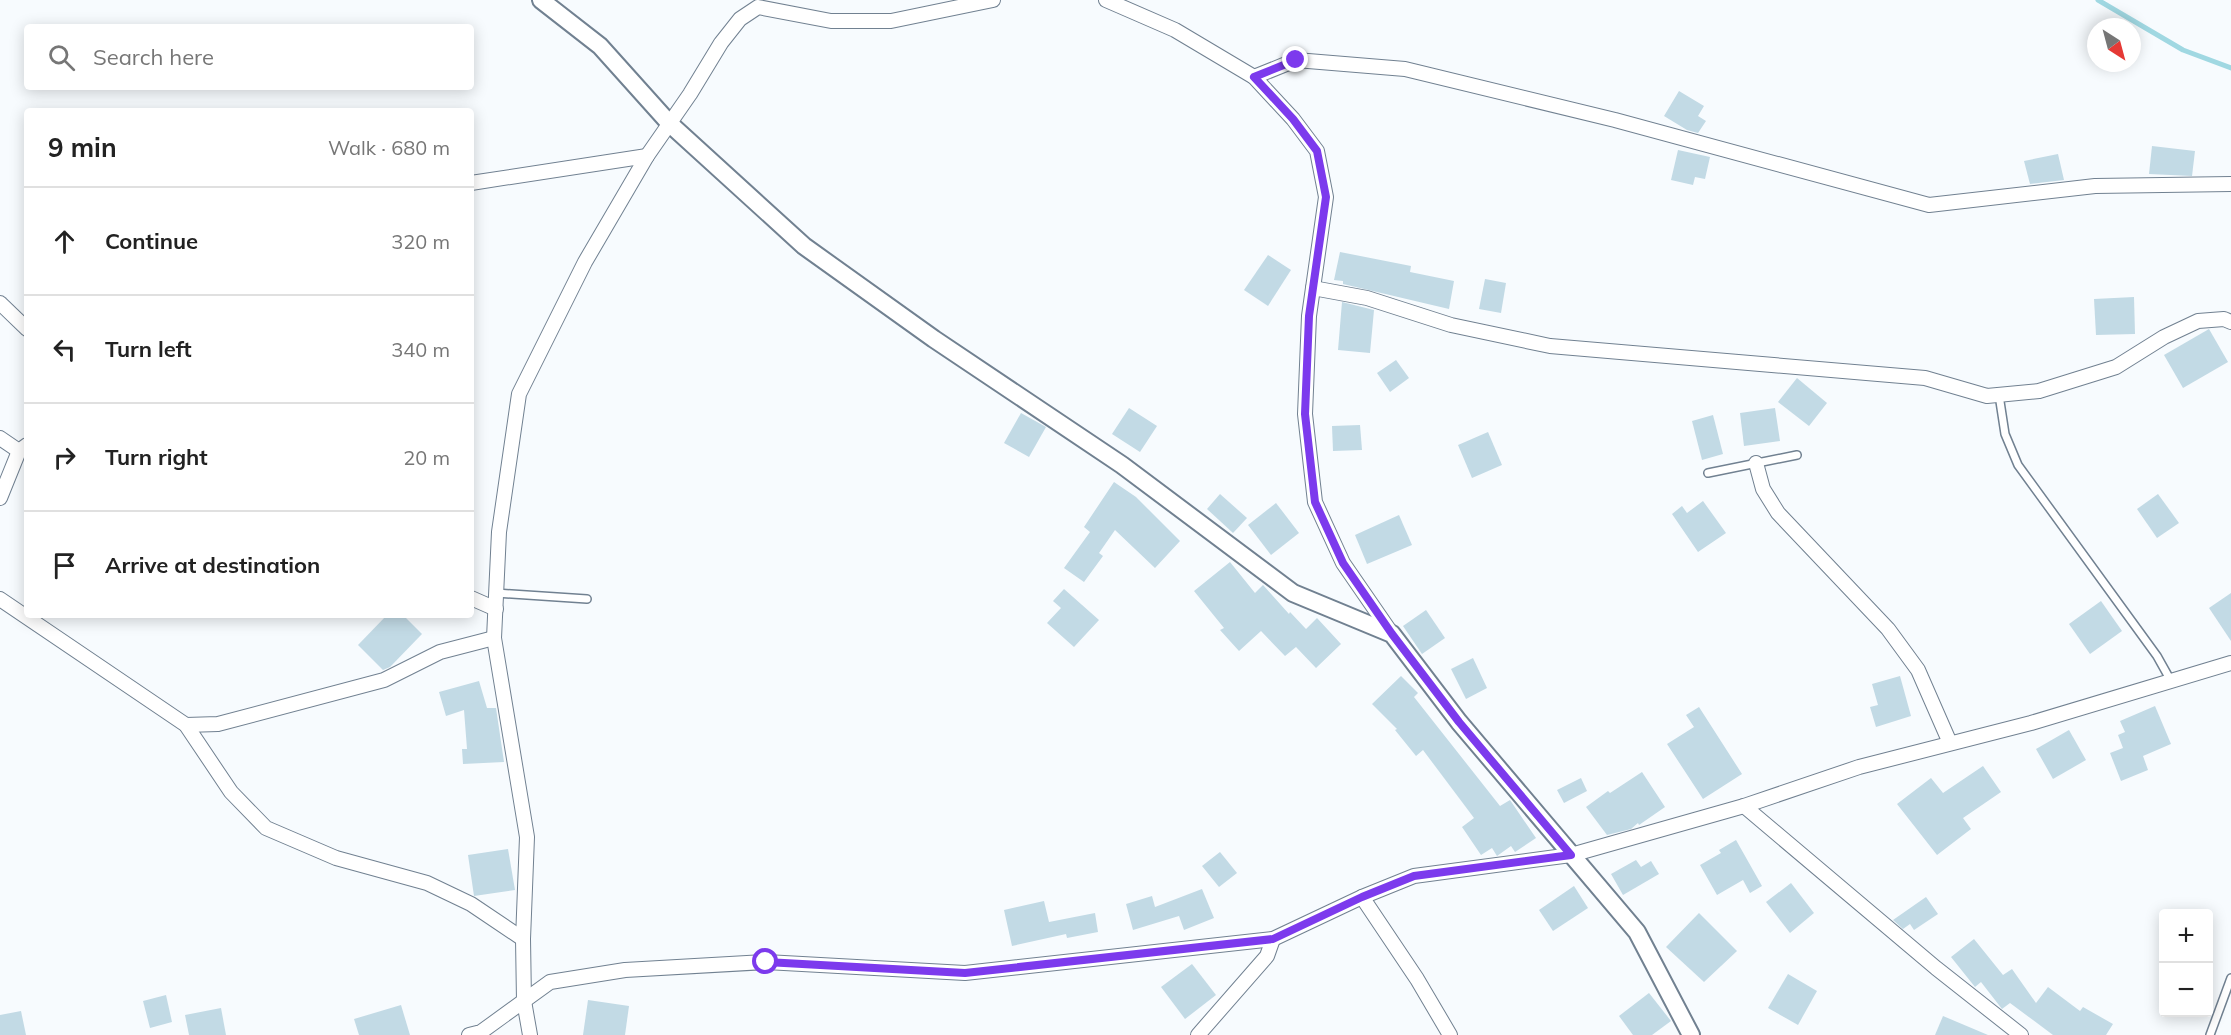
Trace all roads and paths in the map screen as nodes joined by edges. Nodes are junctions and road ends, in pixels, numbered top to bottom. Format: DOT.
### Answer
graph roads {
  1 [pos="541,0"];
  2 [pos="993,0"];
  3 [pos="1106,0"];
  4 [pos="1254,77"];
  5 [pos="670,124"];
  6 [pos="647,156"];
  7 [pos="474,183"];
  8 [pos="2231,184"];
  9 [pos="1313,288"];
  10 [pos="0,303"];
  11 [pos="2231,322"];
  12 [pos="24,327"];
  13 [pos="1999,395"];
  14 [pos="0,438"];
  15 [pos="23,448"];
  16 [pos="1797,455"];
  17 [pos="1756,464"];
  18 [pos="1708,473"];
  19 [pos="0,498"];
  20 [pos="496,593"];
  21 [pos="0,599"];
  22 [pos="474,599"];
  23 [pos="587,599"];
  24 [pos="496,609"];
  25 [pos="24,615"];
  26 [pos="28,618"];
  27 [pos="1392,634"];
  28 [pos="494,638"];
  29 [pos="2231,663"];
  30 [pos="2171,681"];
  31 [pos="186,725"];
  32 [pos="1950,743"];
  33 [pos="1744,806"];
  34 [pos="1571,855"];
  35 [pos="1362,897"];
  36 [pos="523,939"];
  37 [pos="1273,939"];
  38 [pos="2231,978"];
  39 [pos="524,1001"];
  40 [pos="469,1035"];
  41 [pos="530,1035"];
  42 [pos="1198,1035"];
  43 [pos="1450,1035"];
  44 [pos="1691,1035"];
  45 [pos="2020,1035"];
  46 [pos="2210,1035"];
  1 -- 5 [label="street"];
  2 -- 5 [label="street"];
  3 -- 4 [label="street"];
  4 -- 8 [label="street"];
  4 -- 9 [label="street"];
  5 -- 6 [label="street"];
  5 -- 27 [label="street"];
  6 -- 7 [label="street"];
  6 -- 20 [label="street"];
  9 -- 13 [label="street"];
  9 -- 27 [label="street"];
  10 -- 12 [label="street"];
  11 -- 13 [label="street"];
  13 -- 30 [label="lane"];
  14 -- 15 [label="street"];
  15 -- 19 [label="street"];
  16 -- 17 [label="lane"];
  17 -- 18 [label="lane"];
  17 -- 32 [label="street"];
  20 -- 23 [label="lane"];
  20 -- 24 [label="street"];
  21 -- 25 [label="street"];
  22 -- 24 [label="street"];
  24 -- 28 [label="street"];
  26 -- 31 [label="street"];
  27 -- 34 [label="street"];
  28 -- 31 [label="street"];
  28 -- 36 [label="street"];
  29 -- 30 [label="street"];
  30 -- 32 [label="street"];
  31 -- 36 [label="street"];
  32 -- 33 [label="street"];
  33 -- 34 [label="street"];
  33 -- 45 [label="street"];
  34 -- 35 [label="street"];
  34 -- 44 [label="street"];
  35 -- 37 [label="street"];
  35 -- 43 [label="street"];
  36 -- 39 [label="street"];
  37 -- 39 [label="street"];
  37 -- 42 [label="street"];
  38 -- 46 [label="lane"];
  39 -- 40 [label="street"];
  39 -- 41 [label="street"];
}
